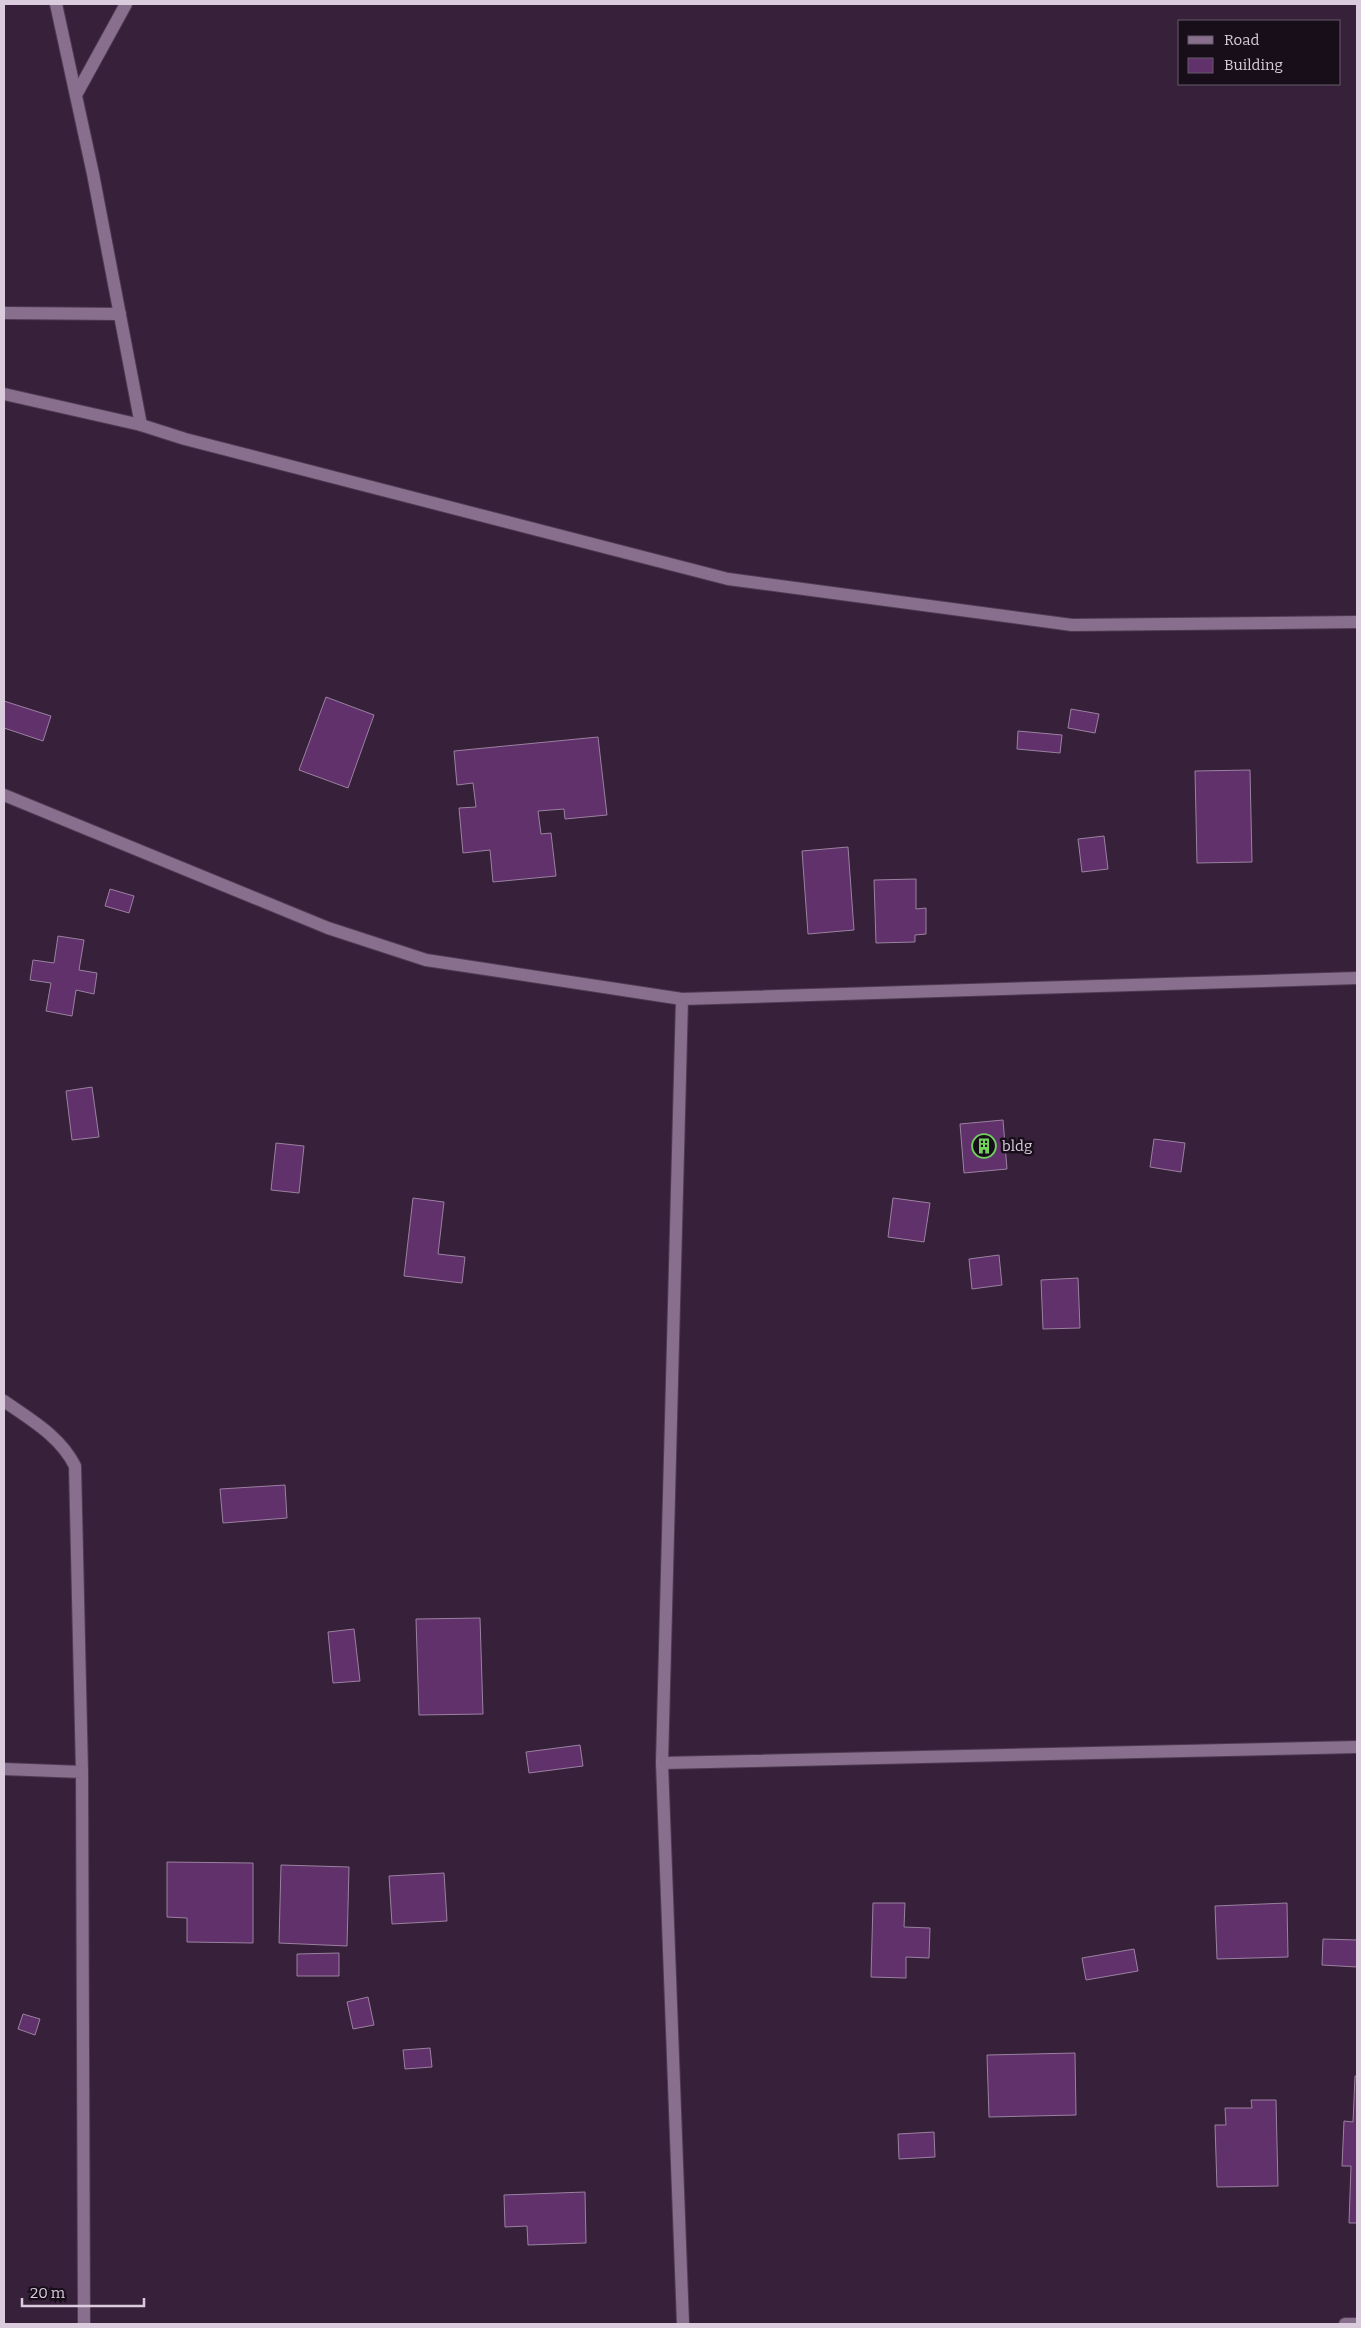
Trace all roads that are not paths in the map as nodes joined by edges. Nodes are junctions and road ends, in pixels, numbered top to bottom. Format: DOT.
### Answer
graph roads {
  1 [pos="56,4"];
  2 [pos="126,4"];
  3 [pos="76,95"];
  4 [pos="4,313"];
  5 [pos="120,314"];
  6 [pos="4,394"];
  7 [pos="141,425"];
  8 [pos="1357,622"];
  9 [pos="4,796"];
  10 [pos="1357,978"];
  11 [pos="682,999"];
  12 [pos="4,1401"];
  13 [pos="1357,1747"];
  14 [pos="662,1763"];
  15 [pos="4,1769"];
  16 [pos="82,1772"];
  17 [pos="84,2324"];
  18 [pos="683,2324"];
  19 [pos="1345,2324"];
  20 [pos="1357,2324"];
  1 -- 3 [label="street"];
  2 -- 3 [label="street"];
  3 -- 5 [label="street"];
  4 -- 5 [label="street"];
  5 -- 7 [label="street"];
  6 -- 7 [label="street"];
  7 -- 8 [label="street"];
  9 -- 11 [label="street"];
  10 -- 11 [label="street"];
  11 -- 14 [label="street"];
  12 -- 16 [label="street"];
  13 -- 14 [label="street"];
  14 -- 18 [label="street"];
  15 -- 16 [label="street"];
  16 -- 17 [label="street"];
  19 -- 20 [label="street"];
}
